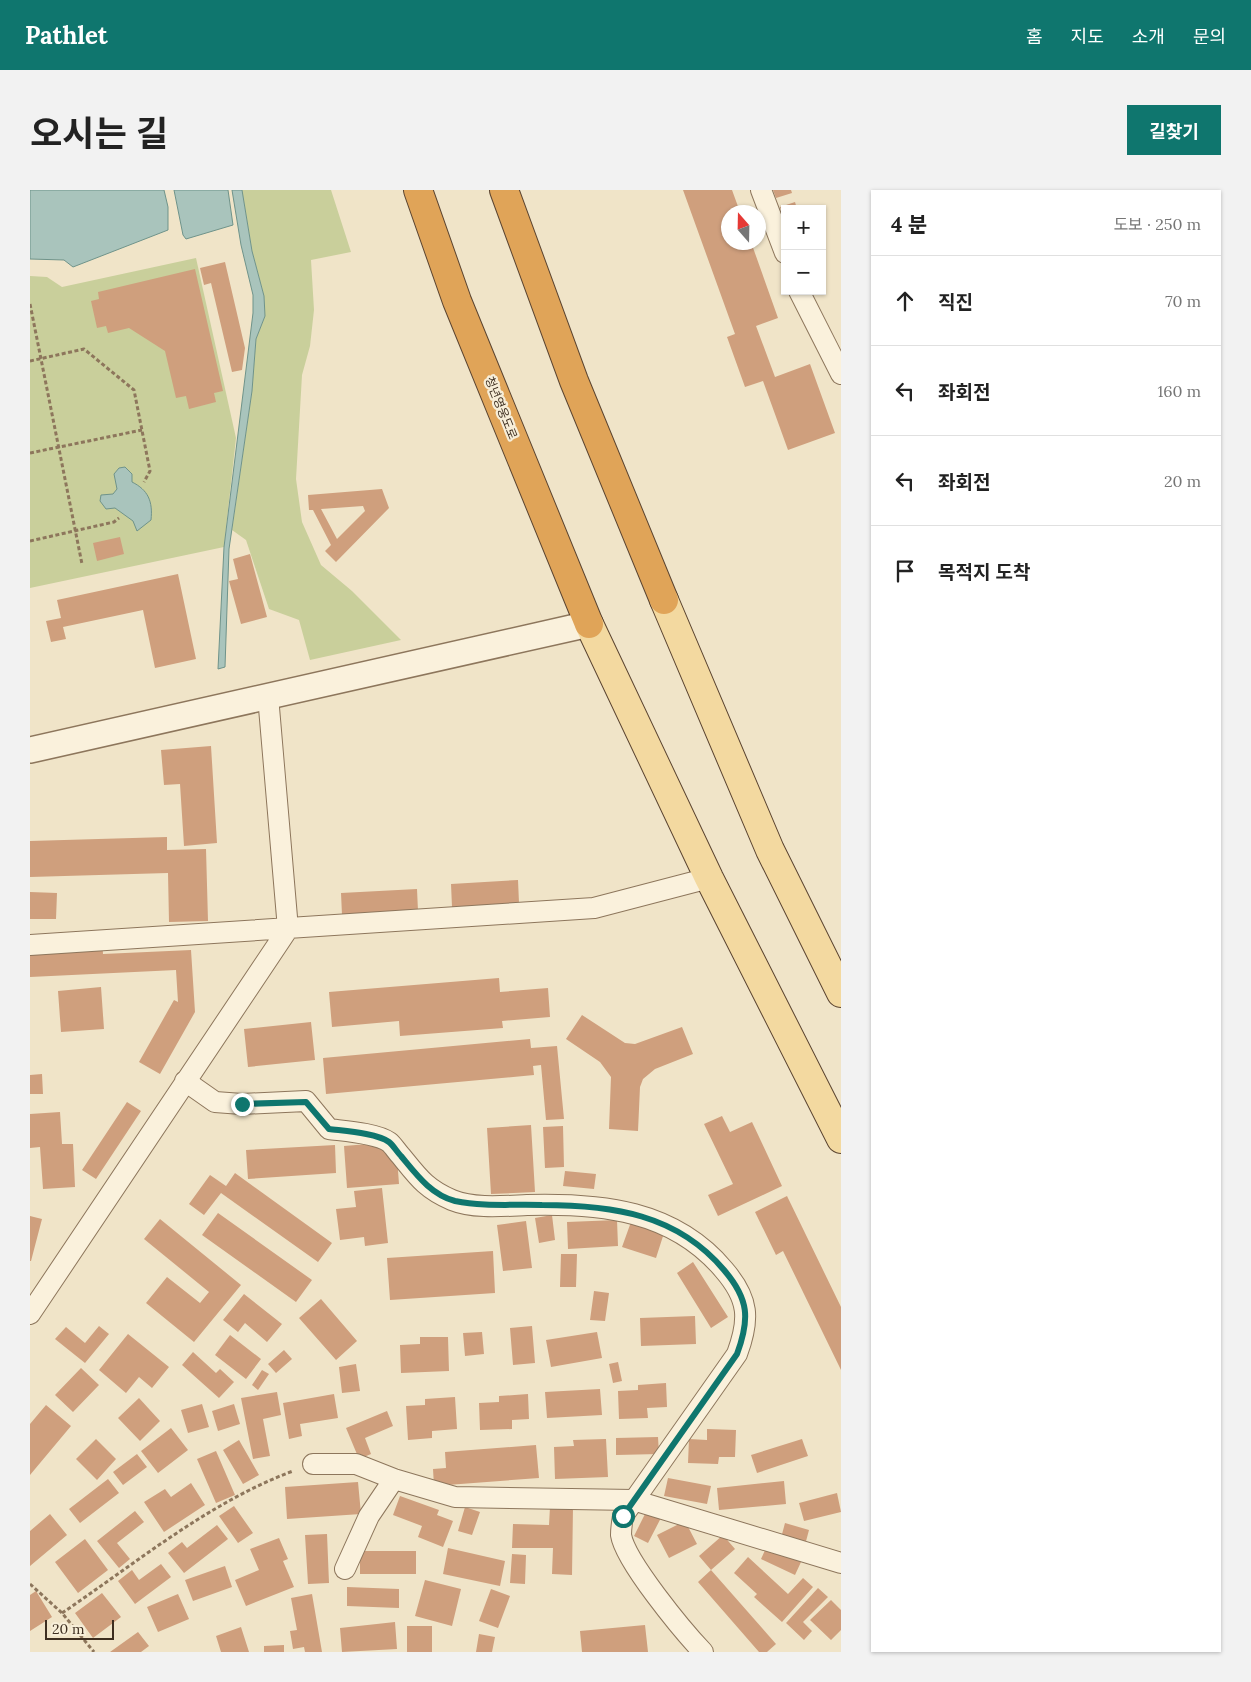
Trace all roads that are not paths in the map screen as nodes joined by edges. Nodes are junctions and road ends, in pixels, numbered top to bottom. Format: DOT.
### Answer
graph roads {
  1 [pos="418,190"];
  2 [pos="504,190"];
  3 [pos="761,190"];
  4 [pos="784,250"];
  5 [pos="801,295"];
  6 [pos="841,374"];
  7 [pos="664,600"];
  8 [pos="589,624"];
  9 [pos="268,696"];
  10 [pos="30,750"];
  11 [pos="709,878"];
  12 [pos="288,929"];
  13 [pos="30,945"];
  14 [pos="841,993"];
  15 [pos="185,1081"];
  16 [pos="841,1139"];
  17 [pos="30,1314"];
  18 [pos="313,1464"];
  19 [pos="394,1479"];
  20 [pos="633,1500"];
  21 [pos="841,1563"];
  22 [pos="345,1569"];
  23 [pos="703,1652"];
  1 -- 8 [label="highway, 청년영웅도로"];
  2 -- 7 [label="highway"];
  3 -- 4 [label="street"];
  5 -- 6 [label="street"];
  7 -- 14 [label="main road"];
  8 -- 9 [label="street"];
  8 -- 11 [label="main road"];
  9 -- 10 [label="street"];
  9 -- 12 [label="street"];
  11 -- 12 [label="street"];
  11 -- 16 [label="main road"];
  12 -- 13 [label="street"];
  12 -- 15 [label="street"];
  15 -- 17 [label="street"];
  15 -- 20 [label="street"];
  18 -- 19 [label="street"];
  19 -- 20 [label="street"];
  19 -- 22 [label="street"];
  20 -- 21 [label="street"];
  20 -- 23 [label="street"];
}
